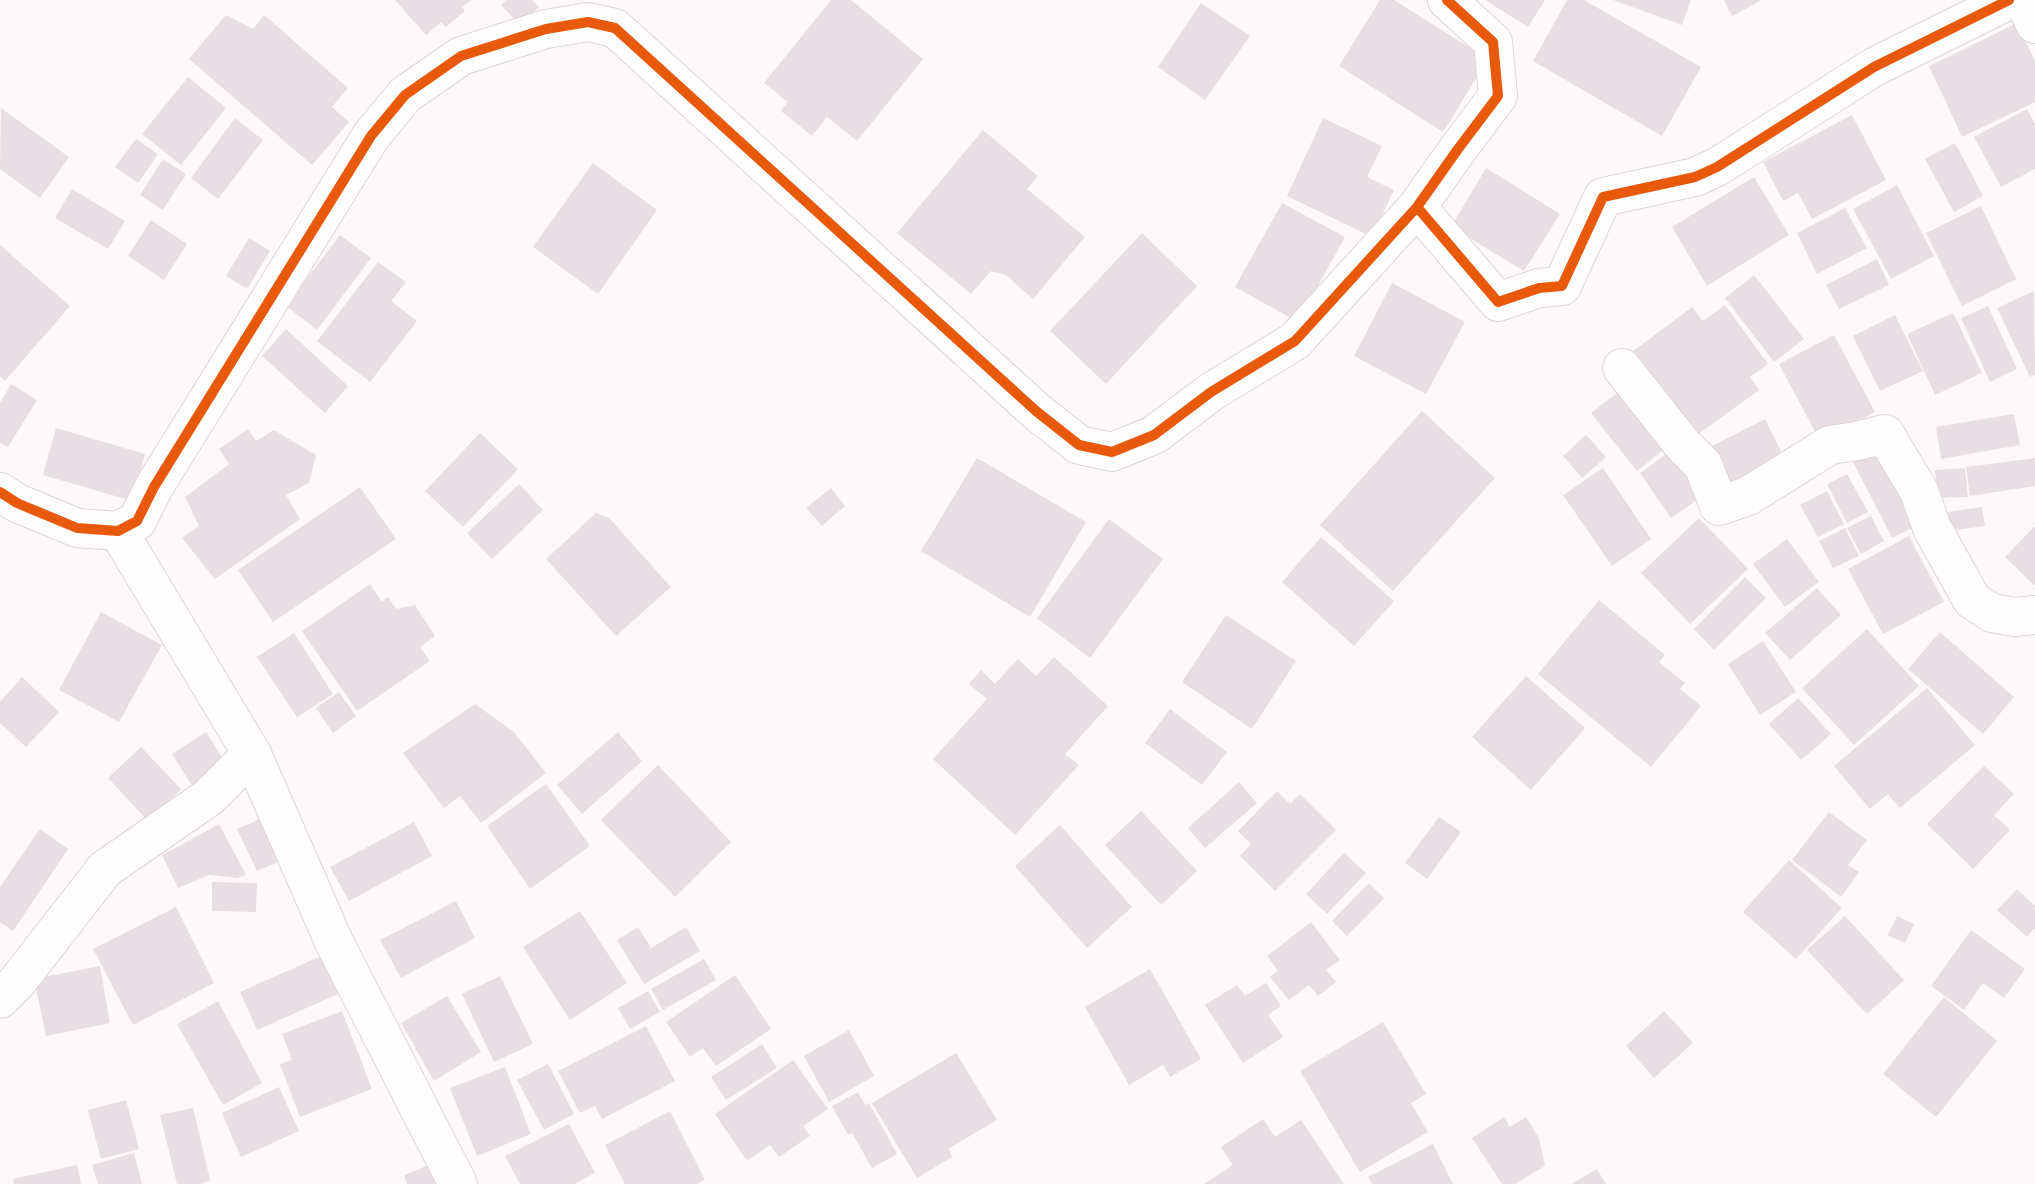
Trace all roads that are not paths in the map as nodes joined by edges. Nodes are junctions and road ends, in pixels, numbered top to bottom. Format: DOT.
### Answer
graph roads {
  1 [pos="1447,0"];
  2 [pos="2009,0"];
  3 [pos="2024,0"];
  4 [pos="2035,24"];
  5 [pos="1417,207"];
  6 [pos="1622,368"];
  7 [pos="0,492"];
  8 [pos="118,531"];
  9 [pos="2035,615"];
  10 [pos="252,754"];
  11 [pos="0,999"];
  12 [pos="458,1184"];
  1 -- 5 [label="street"];
  2 -- 5 [label="street"];
  3 -- 4 [label="street"];
  5 -- 8 [label="street"];
  6 -- 9 [label="street"];
  7 -- 8 [label="street"];
  8 -- 10 [label="street"];
  10 -- 11 [label="street"];
  10 -- 12 [label="street"];
}
